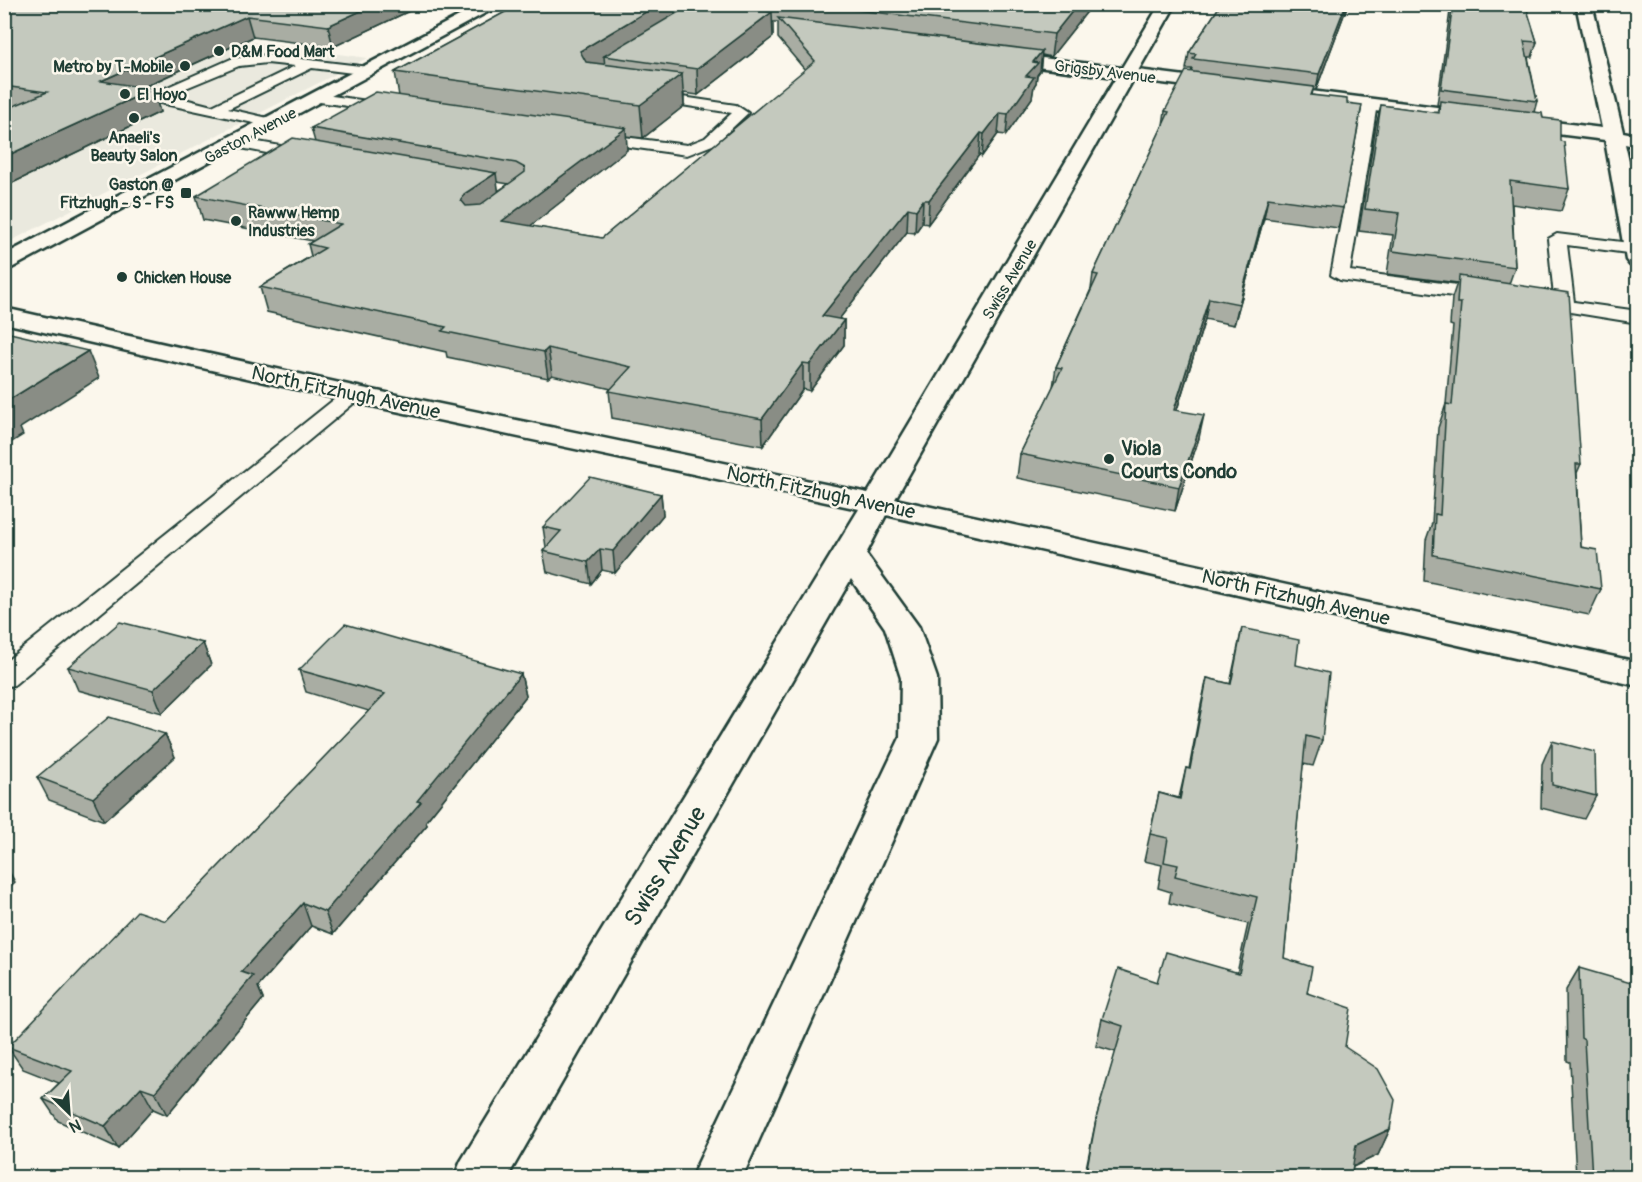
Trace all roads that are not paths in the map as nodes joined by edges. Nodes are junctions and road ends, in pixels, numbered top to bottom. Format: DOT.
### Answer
graph roads {
  1 [pos="495,4"];
  2 [pos="1168,4"];
  3 [pos="1584,4"];
  4 [pos="976,55"];
  5 [pos="310,64"];
  6 [pos="369,71"];
  7 [pos="1130,74"];
  8 [pos="1243,88"];
  9 [pos="630,93"];
  10 [pos="1289,94"];
  11 [pos="318,98"];
  12 [pos="1370,104"];
  13 [pos="215,110"];
  14 [pos="408,111"];
  15 [pos="272,123"];
  16 [pos="582,136"];
  17 [pos="1614,137"];
  18 [pos="1638,141"];
  19 [pos="235,143"];
  20 [pos="323,158"];
  21 [pos="1636,255"];
  22 [pos="4,264"];
  23 [pos="1506,298"];
  24 [pos="1542,303"];
  25 [pos="1565,306"];
  26 [pos="4,315"];
  27 [pos="1638,317"];
  28 [pos="353,394"];
  29 [pos="878,504"];
  30 [pos="850,554"];
  31 [pos="1638,674"];
  32 [pos="4,678"];
  33 [pos="479,1178"];
  34 [pos="716,1178"];
  1 -- 6 [label="street, Gaston Avenue"];
  2 -- 7 [label="street, Swiss Avenue"];
  3 -- 17 [label="street"];
  4 -- 7 [label="street, Grigsby Avenue"];
  5 -- 6 [label="lane"];
  5 -- 13 [label="lane"];
  5 -- 13 [label="lane"];
  6 -- 11 [label="street, Gaston Avenue"];
  7 -- 8 [label="street, Grigsby Avenue"];
  7 -- 29 [label="street, Swiss Avenue"];
  9 -- 16 [label="lane"];
  10 -- 12 [label="street"];
  11 -- 14 [label="lane"];
  11 -- 15 [label="street, Gaston Avenue"];
  12 -- 17 [label="street"];
  12 -- 23 [label="lane"];
  13 -- 15 [label="lane"];
  15 -- 19 [label="street, Gaston Avenue"];
  17 -- 18 [label="street"];
  17 -- 21 [label="street"];
  19 -- 20 [label="lane"];
  19 -- 22 [label="street, Gaston Avenue"];
  21 -- 25 [label="lane"];
  24 -- 25 [label="lane"];
  25 -- 27 [label="lane"];
  26 -- 28 [label="street, North Fitzhugh Avenue"];
  28 -- 29 [label="street, North Fitzhugh Avenue"];
  28 -- 32 [label="lane"];
  29 -- 30 [label="street, Swiss Avenue"];
  29 -- 31 [label="street, North Fitzhugh Avenue"];
  30 -- 33 [label="street, Swiss Avenue"];
  30 -- 34 [label="street"];
}
